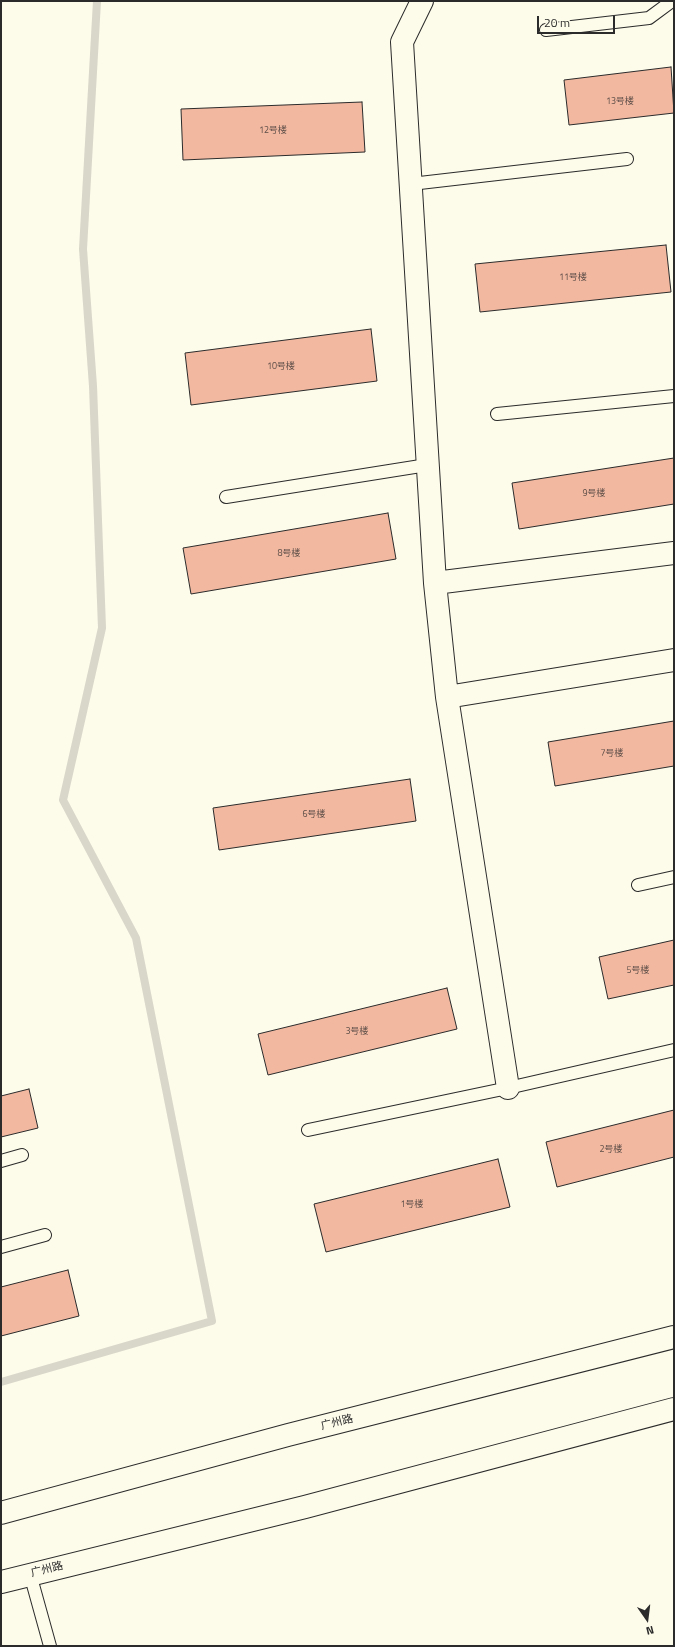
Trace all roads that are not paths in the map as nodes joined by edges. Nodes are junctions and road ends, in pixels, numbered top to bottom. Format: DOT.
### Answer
graph roads {
  1 [pos="422,1"];
  2 [pos="672,1"];
  3 [pos="546,30"];
  4 [pos="627,159"];
  5 [pos="411,184"];
  6 [pos="674,396"];
  7 [pos="497,414"];
  8 [pos="427,465"];
  9 [pos="226,497"];
  10 [pos="674,553"];
  11 [pos="435,583"];
  12 [pos="674,660"];
  13 [pos="447,697"];
  14 [pos="674,877"];
  15 [pos="638,885"];
  16 [pos="674,1050"];
  17 [pos="508,1088"];
  18 [pos="308,1130"];
  19 [pos="22,1155"];
  20 [pos="1,1161"];
  21 [pos="45,1235"];
  22 [pos="1,1247"];
  23 [pos="674,1337"];
  24 [pos="674,1409"];
  25 [pos="1,1513"];
  26 [pos="30,1574"];
  27 [pos="1,1582"];
  28 [pos="50,1646"];
  1 -- 5 [label="street"];
  2 -- 3 [label="lane"];
  4 -- 5 [label="lane"];
  5 -- 8 [label="street"];
  6 -- 7 [label="lane"];
  8 -- 9 [label="lane"];
  8 -- 11 [label="street"];
  10 -- 11 [label="street"];
  11 -- 13 [label="street"];
  12 -- 13 [label="street"];
  13 -- 17 [label="street"];
  14 -- 15 [label="lane"];
  16 -- 17 [label="lane"];
  17 -- 18 [label="lane"];
  19 -- 20 [label="lane"];
  21 -- 22 [label="lane"];
  23 -- 25 [label="street, 广州路"];
  24 -- 26 [label="street, 广州路"];
  26 -- 27 [label="street, 广州路"];
  26 -- 28 [label="lane"];
}
